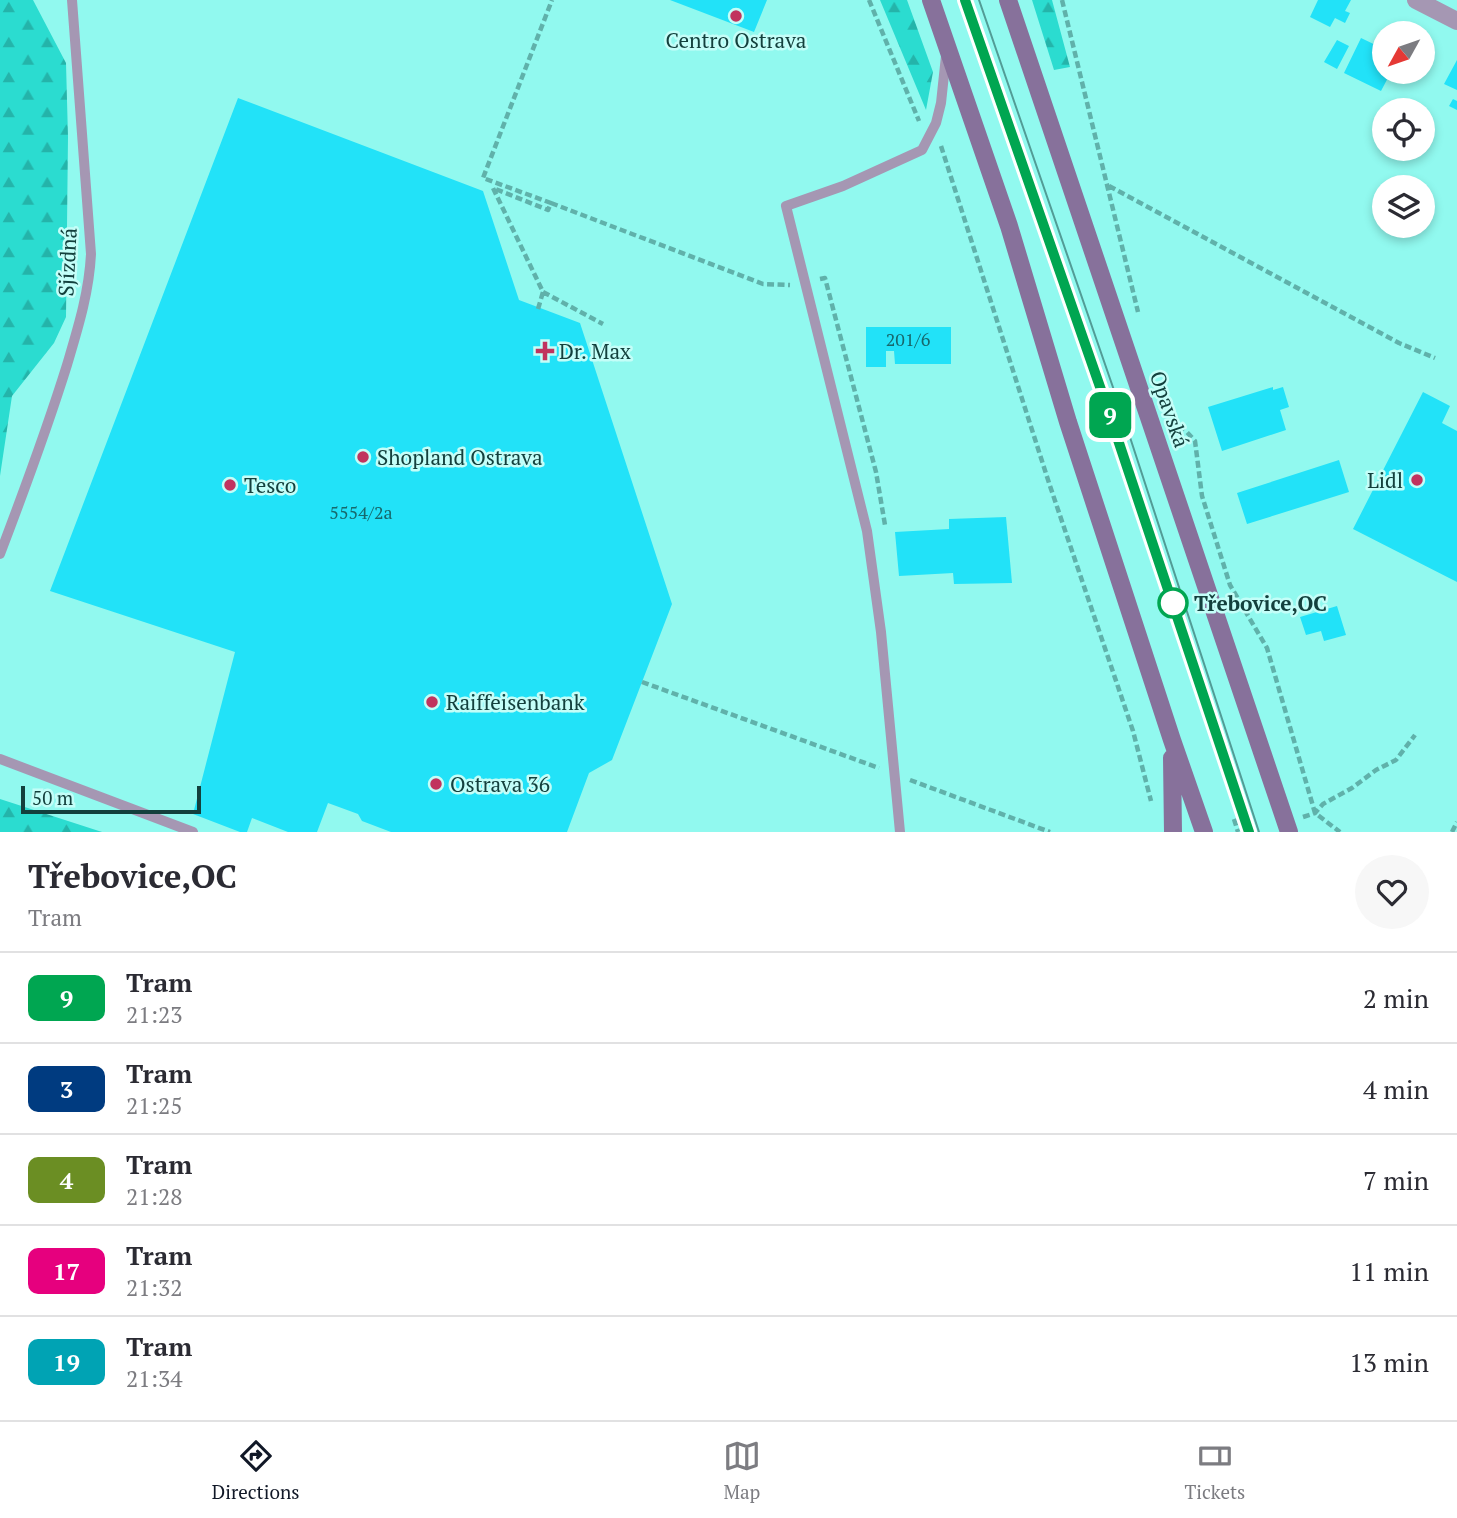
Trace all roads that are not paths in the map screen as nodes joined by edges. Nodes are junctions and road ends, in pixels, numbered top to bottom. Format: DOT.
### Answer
graph roads {
  1 [pos="72,0"];
  2 [pos="932,0"];
  3 [pos="1008,0"];
  4 [pos="1416,0"];
  5 [pos="1457,21"];
  6 [pos="947,46"];
  7 [pos="0,554"];
  8 [pos="1172,740"];
  9 [pos="0,759"];
  10 [pos="193,832"];
  11 [pos="900,832"];
  12 [pos="1174,832"];
  13 [pos="1204,832"];
  14 [pos="1289,832"];
  1 -- 7 [label="lane, Sjízdná"];
  2 -- 6 [label="main road"];
  3 -- 14 [label="main road, Opavská"];
  4 -- 5 [label="street"];
  6 -- 8 [label="main road"];
  6 -- 11 [label="lane"];
  8 -- 12 [label="main road"];
  8 -- 13 [label="main road"];
  9 -- 10 [label="lane"];
}
